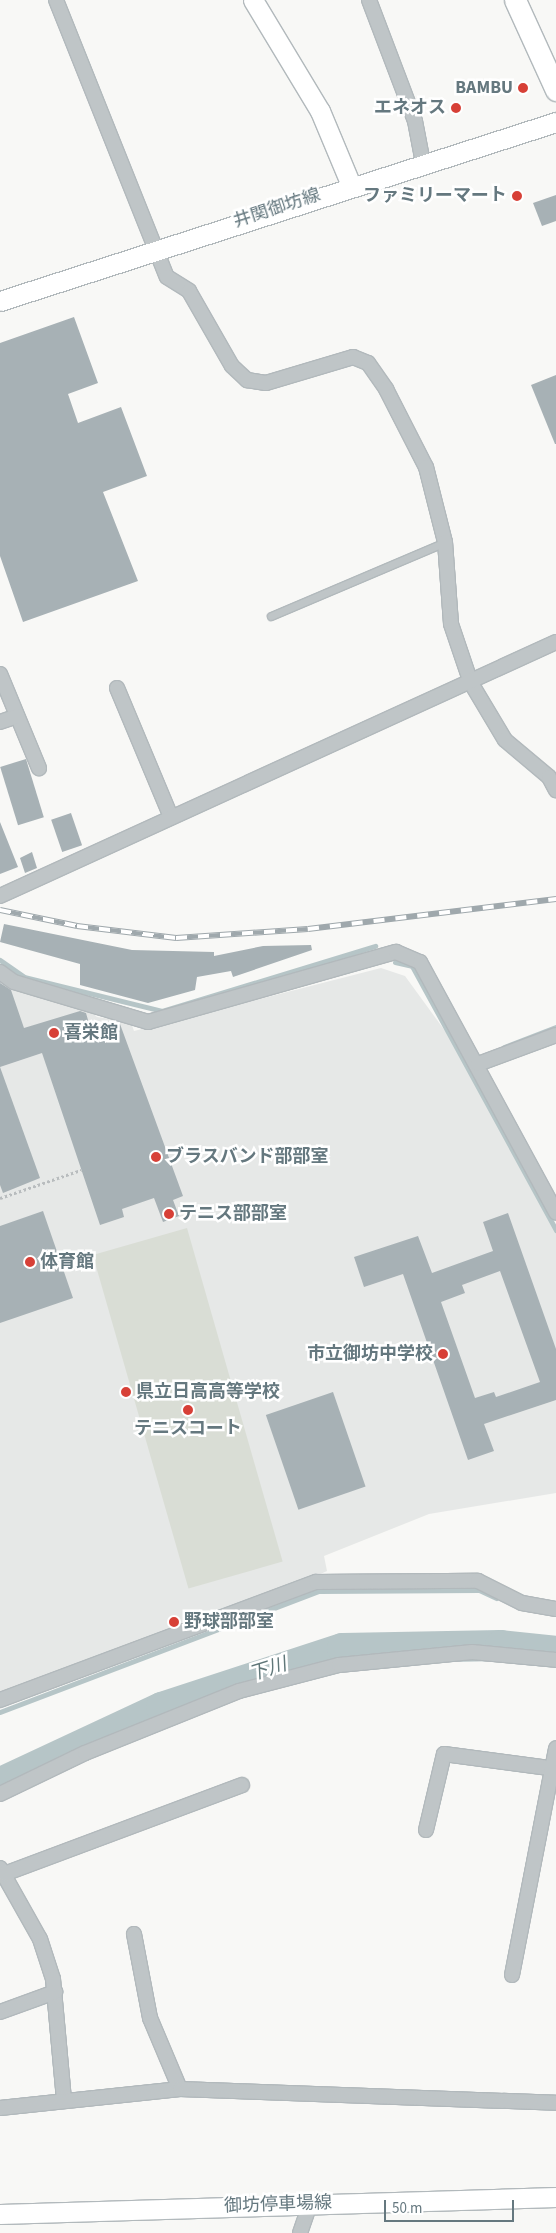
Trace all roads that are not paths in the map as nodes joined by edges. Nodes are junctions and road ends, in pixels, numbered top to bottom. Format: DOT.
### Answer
graph roads {
  1 [pos="56,0"];
  2 [pos="253,0"];
  3 [pos="369,0"];
  4 [pos="515,0"];
  5 [pos="556,90"];
  6 [pos="556,122"];
  7 [pos="423,163"];
  8 [pos="351,185"];
  9 [pos="158,248"];
  10 [pos="0,301"];
  11 [pos="445,542"];
  12 [pos="271,616"];
  13 [pos="556,642"];
  14 [pos="0,674"];
  15 [pos="470,683"];
  16 [pos="117,688"];
  17 [pos="17,716"];
  18 [pos="0,722"];
  19 [pos="39,768"];
  20 [pos="556,790"];
  21 [pos="170,815"];
  22 [pos="1,894"];
  23 [pos="0,972"];
  24 [pos="556,1036"];
  25 [pos="478,1064"];
  26 [pos="556,1213"];
  27 [pos="556,1609"];
  28 [pos="556,1660"];
  29 [pos="0,1700"];
  30 [pos="556,1748"];
  31 [pos="549,1768"];
  32 [pos="242,1785"];
  33 [pos="0,1794"];
  34 [pos="426,1830"];
  35 [pos="2,1871"];
  36 [pos="134,1934"];
  37 [pos="512,1975"];
  38 [pos="55,1992"];
  39 [pos="0,2012"];
  40 [pos="180,2090"];
  41 [pos="64,2099"];
  42 [pos="556,2103"];
  43 [pos="0,2108"];
  44 [pos="556,2197"];
  45 [pos="310,2204"];
  46 [pos="0,2214"];
  47 [pos="300,2233"];
  1 -- 9 [label="street"];
  2 -- 8 [label="main road"];
  3 -- 7 [label="street"];
  4 -- 5 [label="main road"];
  6 -- 7 [label="main road, 井関御坊線"];
  7 -- 8 [label="main road, 井関御坊線"];
  8 -- 9 [label="main road, 井関御坊線"];
  9 -- 10 [label="main road, 井関御坊線"];
  9 -- 11 [label="street"];
  11 -- 12 [label="lane"];
  11 -- 15 [label="street"];
  13 -- 15 [label="street"];
  14 -- 17 [label="street"];
  15 -- 20 [label="street"];
  15 -- 21 [label="street"];
  16 -- 21 [label="street"];
  17 -- 18 [label="street"];
  17 -- 19 [label="street"];
  21 -- 22 [label="street"];
  23 -- 25 [label="street"];
  24 -- 25 [label="street"];
  25 -- 26 [label="street"];
  27 -- 29 [label="street"];
  28 -- 33 [label="street"];
  30 -- 31 [label="street"];
  31 -- 34 [label="street"];
  31 -- 37 [label="street"];
  32 -- 35 [label="street"];
  35 -- 38 [label="street"];
  36 -- 40 [label="street"];
  38 -- 39 [label="street"];
  38 -- 41 [label="street"];
  40 -- 41 [label="street"];
  40 -- 42 [label="street"];
  41 -- 43 [label="street"];
  44 -- 45 [label="main road, 御坊停車場線"];
  45 -- 46 [label="main road, 御坊停車場線"];
  45 -- 47 [label="street"];
}
